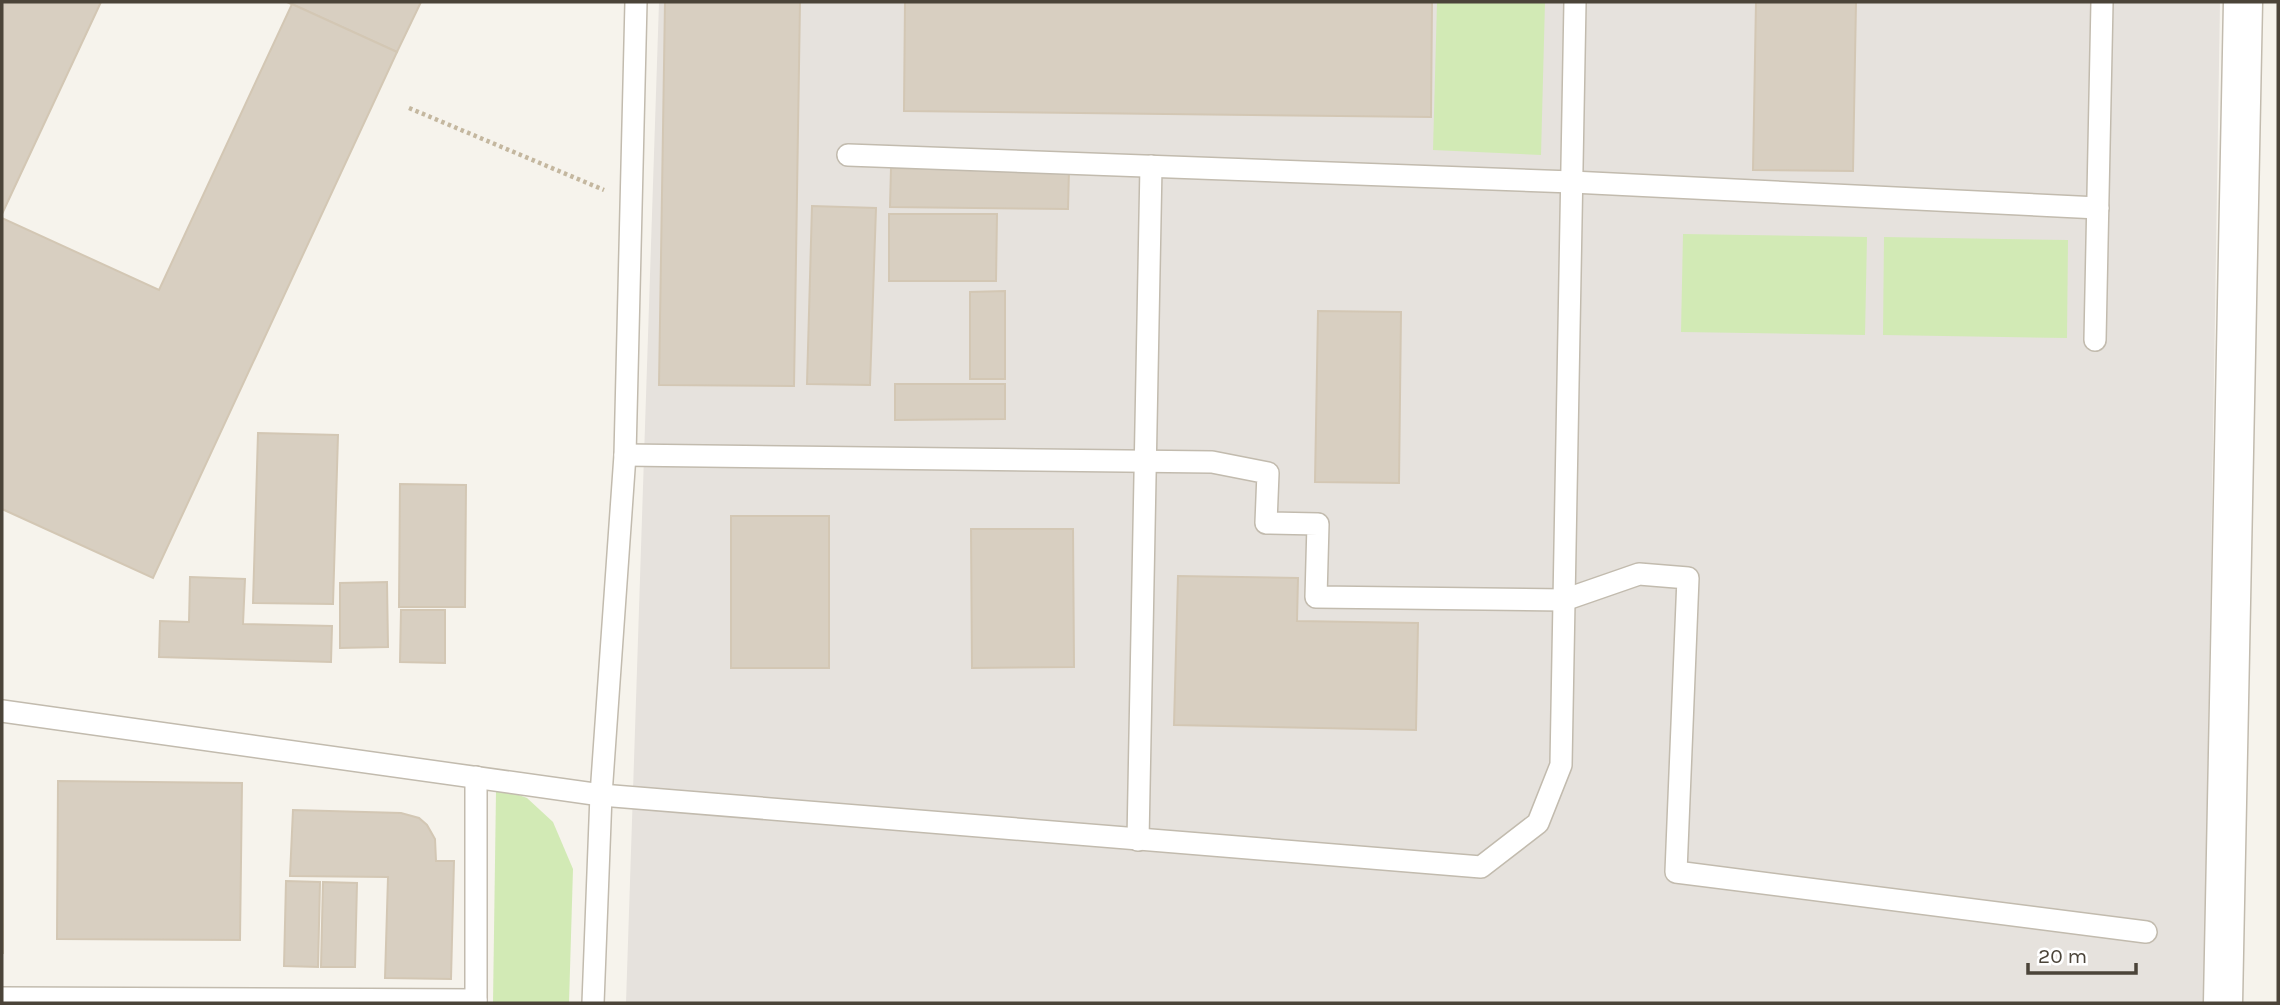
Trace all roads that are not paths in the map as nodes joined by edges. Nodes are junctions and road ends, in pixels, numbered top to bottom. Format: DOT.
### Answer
graph roads {
  1 [pos="636,2"];
  2 [pos="1576,2"];
  3 [pos="2102,2"];
  4 [pos="2242,2"];
  5 [pos="849,155"];
  6 [pos="1151,166"];
  7 [pos="1572,181"];
  8 [pos="2098,208"];
  9 [pos="2095,340"];
  10 [pos="625,455"];
  11 [pos="1145,461"];
  12 [pos="1564,600"];
  13 [pos="2,711"];
  14 [pos="476,777"];
  15 [pos="601,795"];
  16 [pos="1139,840"];
  17 [pos="2146,932"];
  18 [pos="2,998"];
  19 [pos="476,1002"];
  20 [pos="593,1003"];
  21 [pos="2223,1003"];
  1 -- 10 [label="lane"];
  2 -- 7 [label="lane"];
  3 -- 8 [label="lane"];
  4 -- 21 [label="street"];
  5 -- 6 [label="lane"];
  6 -- 7 [label="lane"];
  6 -- 11 [label="lane"];
  7 -- 8 [label="lane"];
  7 -- 12 [label="lane"];
  8 -- 9 [label="lane"];
  10 -- 11 [label="lane"];
  10 -- 15 [label="lane"];
  11 -- 12 [label="lane"];
  11 -- 16 [label="lane"];
  12 -- 16 [label="lane"];
  12 -- 17 [label="lane"];
  13 -- 14 [label="lane"];
  14 -- 15 [label="lane"];
  14 -- 19 [label="lane"];
  15 -- 16 [label="lane"];
  15 -- 20 [label="lane"];
  18 -- 19 [label="lane"];
}
